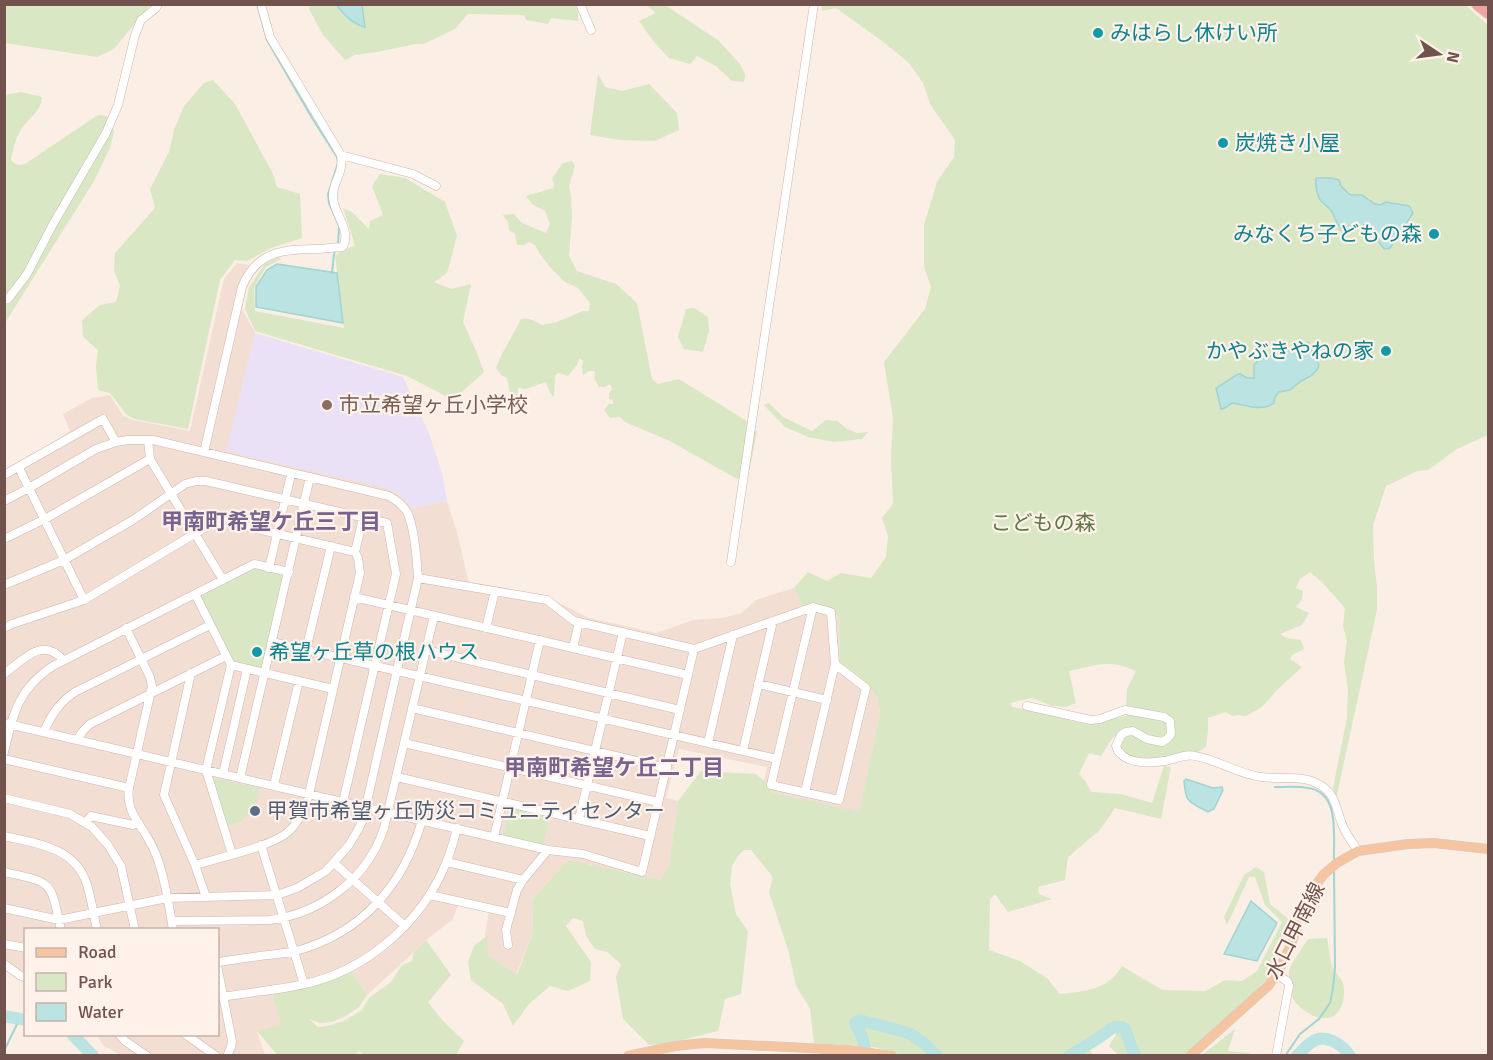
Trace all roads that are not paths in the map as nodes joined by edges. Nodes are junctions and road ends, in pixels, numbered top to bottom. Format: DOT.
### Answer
graph roads {
  1 [pos="159,4"];
  2 [pos="261,4"];
  3 [pos="580,4"];
  4 [pos="814,4"];
  5 [pos="1478,4"];
  6 [pos="1488,12"];
  7 [pos="591,30"];
  8 [pos="341,155"];
  9 [pos="436,186"];
  10 [pos="4,300"];
  11 [pos="148,440"];
  12 [pos="116,442"];
  13 [pos="204,452"];
  14 [pos="150,459"];
  15 [pos="19,468"];
  16 [pos="4,475"];
  17 [pos="310,477"];
  18 [pos="290,479"];
  19 [pos="29,488"];
  20 [pos="171,493"];
  21 [pos="285,500"];
  22 [pos="4,501"];
  23 [pos="304,504"];
  24 [pos="363,518"];
  25 [pos="45,519"];
  26 [pos="195,533"];
  27 [pos="277,533"];
  28 [pos="296,538"];
  29 [pos="4,539"];
  30 [pos="331,546"];
  31 [pos="355,552"];
  32 [pos="64,560"];
  33 [pos="730,562"];
  34 [pos="269,568"];
  35 [pos="288,572"];
  36 [pos="418,578"];
  37 [pos="223,580"];
  38 [pos="4,585"];
  39 [pos="495,591"];
  40 [pos="195,594"];
  41 [pos="354,597"];
  42 [pos="84,600"];
  43 [pos="389,605"];
  44 [pos="813,608"];
  45 [pos="411,610"];
  46 [pos="434,616"];
  47 [pos="773,621"];
  48 [pos="579,622"];
  49 [pos="210,625"];
  50 [pos="4,628"];
  51 [pos="126,628"];
  52 [pos="486,628"];
  53 [pos="623,632"];
  54 [pos="733,635"];
  55 [pos="540,640"];
  56 [pos="272,642"];
  57 [pos="573,648"];
  58 [pos="694,649"];
  59 [pos="306,650"];
  60 [pos="426,650"];
  61 [pos="226,656"];
  62 [pos="340,657"];
  63 [pos="141,659"];
  64 [pos="616,659"];
  65 [pos="63,660"];
  66 [pos="835,664"];
  67 [pos="231,665"];
  68 [pos="374,665"];
  69 [pos="247,669"];
  70 [pos="397,671"];
  71 [pos="192,673"];
  72 [pos="265,673"];
  73 [pos="4,674"];
  74 [pos="531,675"];
  75 [pos="688,675"];
  76 [pos="420,676"];
  77 [pos="298,681"];
  78 [pos="758,684"];
  79 [pos="333,689"];
  80 [pos="793,692"];
  81 [pos="609,693"];
  82 [pos="150,694"];
  83 [pos="525,700"];
  84 [pos="827,700"];
  85 [pos="1027,706"];
  86 [pos="412,708"];
  87 [pos="680,710"];
  88 [pos="603,718"];
  89 [pos="8,724"];
  90 [pos="44,732"];
  91 [pos="518,733"];
  92 [pos="674,735"];
  93 [pos="77,740"];
  94 [pos="404,743"];
  95 [pos="708,743"];
  96 [pos="595,751"];
  97 [pos="743,751"];
  98 [pos="4,752"];
  99 [pos="137,754"];
  100 [pos="4,759"];
  101 [pos="777,759"];
  102 [pos="171,762"];
  103 [pos="510,767"];
  104 [pos="667,768"];
  105 [pos="206,770"];
  106 [pos="223,774"];
  107 [pos="397,777"];
  108 [pos="240,778"];
  109 [pos="587,785"];
  110 [pos="274,786"];
  111 [pos="129,788"];
  112 [pos="805,792"];
  113 [pos="309,794"];
  114 [pos="4,798"];
  115 [pos="502,801"];
  116 [pos="343,802"];
  117 [pos="658,802"];
  118 [pos="365,807"];
  119 [pos="388,813"];
  120 [pos="579,819"];
  121 [pos="422,820"];
  122 [pos="85,823"];
  123 [pos="139,823"];
  124 [pos="457,828"];
  125 [pos="4,836"];
  126 [pos="650,836"];
  127 [pos="494,837"];
  128 [pos="261,845"];
  129 [pos="1488,849"];
  130 [pos="548,850"];
  131 [pos="1358,852"];
  132 [pos="232,854"];
  133 [pos="447,862"];
  134 [pos="334,863"];
  135 [pos="195,865"];
  136 [pos="4,872"];
  137 [pos="353,879"];
  138 [pos="523,880"];
  139 [pos="276,895"];
  140 [pos="430,895"];
  141 [pos="206,897"];
  142 [pos="167,898"];
  143 [pos="378,902"];
  144 [pos="130,905"];
  145 [pos="4,908"];
  146 [pos="93,913"];
  147 [pos="511,913"];
  148 [pos="284,918"];
  149 [pos="59,920"];
  150 [pos="172,925"];
  151 [pos="209,925"];
  152 [pos="405,926"];
  153 [pos="61,928"];
  154 [pos="97,928"];
  155 [pos="135,928"];
  156 [pos="4,944"];
  157 [pos="508,945"];
  158 [pos="24,948"];
  159 [pos="294,951"];
  160 [pos="219,962"];
  161 [pos="4,964"];
  162 [pos="1277,974"];
  163 [pos="219,975"];
  164 [pos="24,977"];
  165 [pos="304,984"];
  166 [pos="223,997"];
  167 [pos="120,1036"];
  168 [pos="189,1036"];
  169 [pos="147,1056"];
  170 [pos="216,1056"];
  171 [pos="227,1056"];
  172 [pos="628,1056"];
  173 [pos="891,1056"];
  174 [pos="1190,1056"];
  175 [pos="1276,1056"];
  1 -- 10 [label="street"];
  2 -- 8 [label="street"];
  3 -- 7 [label="street"];
  4 -- 33 [label="street"];
  5 -- 6 [label="highway"];
  8 -- 9 [label="street"];
  8 -- 13 [label="street"];
  11 -- 12 [label="street"];
  11 -- 13 [label="street"];
  11 -- 14 [label="street"];
  12 -- 15 [label="street"];
  12 -- 19 [label="street"];
  13 -- 17 [label="street"];
  14 -- 20 [label="street"];
  14 -- 25 [label="street"];
  15 -- 16 [label="street"];
  15 -- 19 [label="street"];
  17 -- 23 [label="street"];
  17 -- 36 [label="street"];
  18 -- 21 [label="street"];
  19 -- 22 [label="street"];
  19 -- 25 [label="street"];
  20 -- 21 [label="street"];
  20 -- 26 [label="street"];
  20 -- 32 [label="street"];
  21 -- 23 [label="street"];
  21 -- 27 [label="street"];
  23 -- 24 [label="street"];
  23 -- 28 [label="street"];
  24 -- 31 [label="street"];
  24 -- 43 [label="street"];
  25 -- 29 [label="street"];
  25 -- 32 [label="street"];
  26 -- 27 [label="street"];
  26 -- 37 [label="street"];
  26 -- 42 [label="street"];
  27 -- 28 [label="street"];
  27 -- 34 [label="street"];
  28 -- 30 [label="street"];
  28 -- 35 [label="street"];
  30 -- 31 [label="street"];
  30 -- 59 [label="street"];
  31 -- 41 [label="street"];
  32 -- 38 [label="street"];
  32 -- 42 [label="street"];
  34 -- 35 [label="street"];
  34 -- 37 [label="street"];
  35 -- 56 [label="street"];
  36 -- 39 [label="street"];
  36 -- 45 [label="street"];
  37 -- 40 [label="street"];
  39 -- 48 [label="street"];
  39 -- 52 [label="street"];
  40 -- 49 [label="street"];
  40 -- 51 [label="street"];
  41 -- 43 [label="street"];
  41 -- 62 [label="street"];
  42 -- 50 [label="street"];
  43 -- 45 [label="street"];
  43 -- 68 [label="street"];
  44 -- 47 [label="street"];
  44 -- 66 [label="street"];
  44 -- 80 [label="street"];
  45 -- 46 [label="street"];
  45 -- 70 [label="street"];
  46 -- 52 [label="street"];
  46 -- 60 [label="street"];
  47 -- 54 [label="street"];
  47 -- 78 [label="street"];
  48 -- 53 [label="street"];
  48 -- 57 [label="street"];
  49 -- 61 [label="street"];
  49 -- 63 [label="street"];
  51 -- 63 [label="street"];
  51 -- 65 [label="street"];
  52 -- 55 [label="street"];
  53 -- 58 [label="street"];
  53 -- 64 [label="street"];
  54 -- 58 [label="street"];
  54 -- 95 [label="street"];
  55 -- 57 [label="street"];
  55 -- 74 [label="street"];
  56 -- 59 [label="street"];
  56 -- 72 [label="street"];
  57 -- 64 [label="street"];
  58 -- 75 [label="street"];
  59 -- 62 [label="street"];
  60 -- 74 [label="street"];
  60 -- 76 [label="street"];
  61 -- 67 [label="street"];
  61 -- 71 [label="street"];
  62 -- 68 [label="street"];
  62 -- 79 [label="street"];
  63 -- 82 [label="street"];
  63 -- 90 [label="street"];
  64 -- 75 [label="street"];
  64 -- 81 [label="street"];
  65 -- 73 [label="street"];
  65 -- 89 [label="street"];
  66 -- 84 [label="street"];
  66 -- 112 [label="street"];
  67 -- 69 [label="street"];
  67 -- 105 [label="street"];
  68 -- 70 [label="street"];
  68 -- 116 [label="street"];
  69 -- 72 [label="street"];
  69 -- 106 [label="street"];
  70 -- 76 [label="street"];
  70 -- 118 [label="street"];
  71 -- 82 [label="street"];
  71 -- 102 [label="street"];
  72 -- 77 [label="street"];
  72 -- 108 [label="street"];
  74 -- 81 [label="street"];
  74 -- 83 [label="street"];
  75 -- 87 [label="street"];
  76 -- 83 [label="street"];
  76 -- 86 [label="street"];
  77 -- 79 [label="street"];
  77 -- 110 [label="street"];
  78 -- 80 [label="street"];
  78 -- 97 [label="street"];
  79 -- 113 [label="street"];
  80 -- 84 [label="street"];
  80 -- 101 [label="street"];
  81 -- 87 [label="street"];
  81 -- 88 [label="street"];
  82 -- 93 [label="street"];
  82 -- 99 [label="street"];
  83 -- 88 [label="street"];
  83 -- 91 [label="street"];
  84 -- 112 [label="street"];
  85 -- 131 [label="street"];
  86 -- 91 [label="street"];
  86 -- 94 [label="street"];
  87 -- 92 [label="street"];
  88 -- 92 [label="street"];
  88 -- 96 [label="street"];
  89 -- 90 [label="street"];
  89 -- 98 [label="street"];
  90 -- 93 [label="street"];
  91 -- 96 [label="street"];
  91 -- 103 [label="street"];
  92 -- 95 [label="street"];
  92 -- 104 [label="street"];
  93 -- 99 [label="street"];
  94 -- 103 [label="street"];
  94 -- 107 [label="street"];
  95 -- 97 [label="street"];
  96 -- 104 [label="street"];
  96 -- 109 [label="street"];
  97 -- 101 [label="street"];
  99 -- 102 [label="street"];
  99 -- 111 [label="street"];
  100 -- 111 [label="street"];
  101 -- 112 [label="street"];
  102 -- 105 [label="street"];
  102 -- 135 [label="street"];
  103 -- 109 [label="street"];
  103 -- 115 [label="street"];
  104 -- 117 [label="street"];
  105 -- 106 [label="street"];
  105 -- 132 [label="street"];
  106 -- 108 [label="street"];
  107 -- 115 [label="street"];
  107 -- 119 [label="street"];
  108 -- 110 [label="street"];
  109 -- 117 [label="street"];
  109 -- 120 [label="street"];
  110 -- 113 [label="street"];
  111 -- 123 [label="street"];
  113 -- 116 [label="street"];
  113 -- 128 [label="street"];
  114 -- 122 [label="street"];
  115 -- 120 [label="street"];
  115 -- 127 [label="street"];
  116 -- 118 [label="street"];
  117 -- 126 [label="street"];
  118 -- 119 [label="street"];
  118 -- 134 [label="street"];
  119 -- 121 [label="street"];
  119 -- 137 [label="street"];
  120 -- 126 [label="street"];
  121 -- 124 [label="street"];
  121 -- 143 [label="street"];
  122 -- 123 [label="street"];
  122 -- 144 [label="street"];
  123 -- 142 [label="street"];
  124 -- 127 [label="street"];
  124 -- 133 [label="street"];
  125 -- 146 [label="street"];
  126 -- 130 [label="street"];
  127 -- 130 [label="street"];
  128 -- 132 [label="street"];
  128 -- 139 [label="street"];
  129 -- 131 [label="main road, 水口甲南線"];
  130 -- 138 [label="street"];
  131 -- 162 [label="main road, 水口甲南線"];
  132 -- 135 [label="street"];
  133 -- 138 [label="street"];
  133 -- 140 [label="street"];
  134 -- 137 [label="street"];
  134 -- 139 [label="street"];
  135 -- 141 [label="street"];
  136 -- 149 [label="street"];
  137 -- 143 [label="street"];
  137 -- 148 [label="street"];
  138 -- 147 [label="street"];
  139 -- 141 [label="street"];
  139 -- 148 [label="street"];
  140 -- 147 [label="street"];
  140 -- 152 [label="street"];
  141 -- 142 [label="street"];
  142 -- 144 [label="street"];
  142 -- 150 [label="street"];
  143 -- 152 [label="street"];
  143 -- 159 [label="street"];
  144 -- 146 [label="street"];
  144 -- 155 [label="street"];
  145 -- 149 [label="street"];
  146 -- 149 [label="street"];
  146 -- 154 [label="street"];
  147 -- 157 [label="street"];
  148 -- 151 [label="street"];
  148 -- 159 [label="street"];
  149 -- 153 [label="street"];
  150 -- 151 [label="street"];
  152 -- 165 [label="street"];
  156 -- 158 [label="street"];
  159 -- 160 [label="street"];
  159 -- 165 [label="street"];
  161 -- 164 [label="street"];
  162 -- 174 [label="main road, 水口甲南線"];
  162 -- 175 [label="street"];
  163 -- 166 [label="street"];
  165 -- 166 [label="street"];
  166 -- 171 [label="street"];
  167 -- 169 [label="street"];
  168 -- 170 [label="street"];
  172 -- 173 [label="main road"];
}
